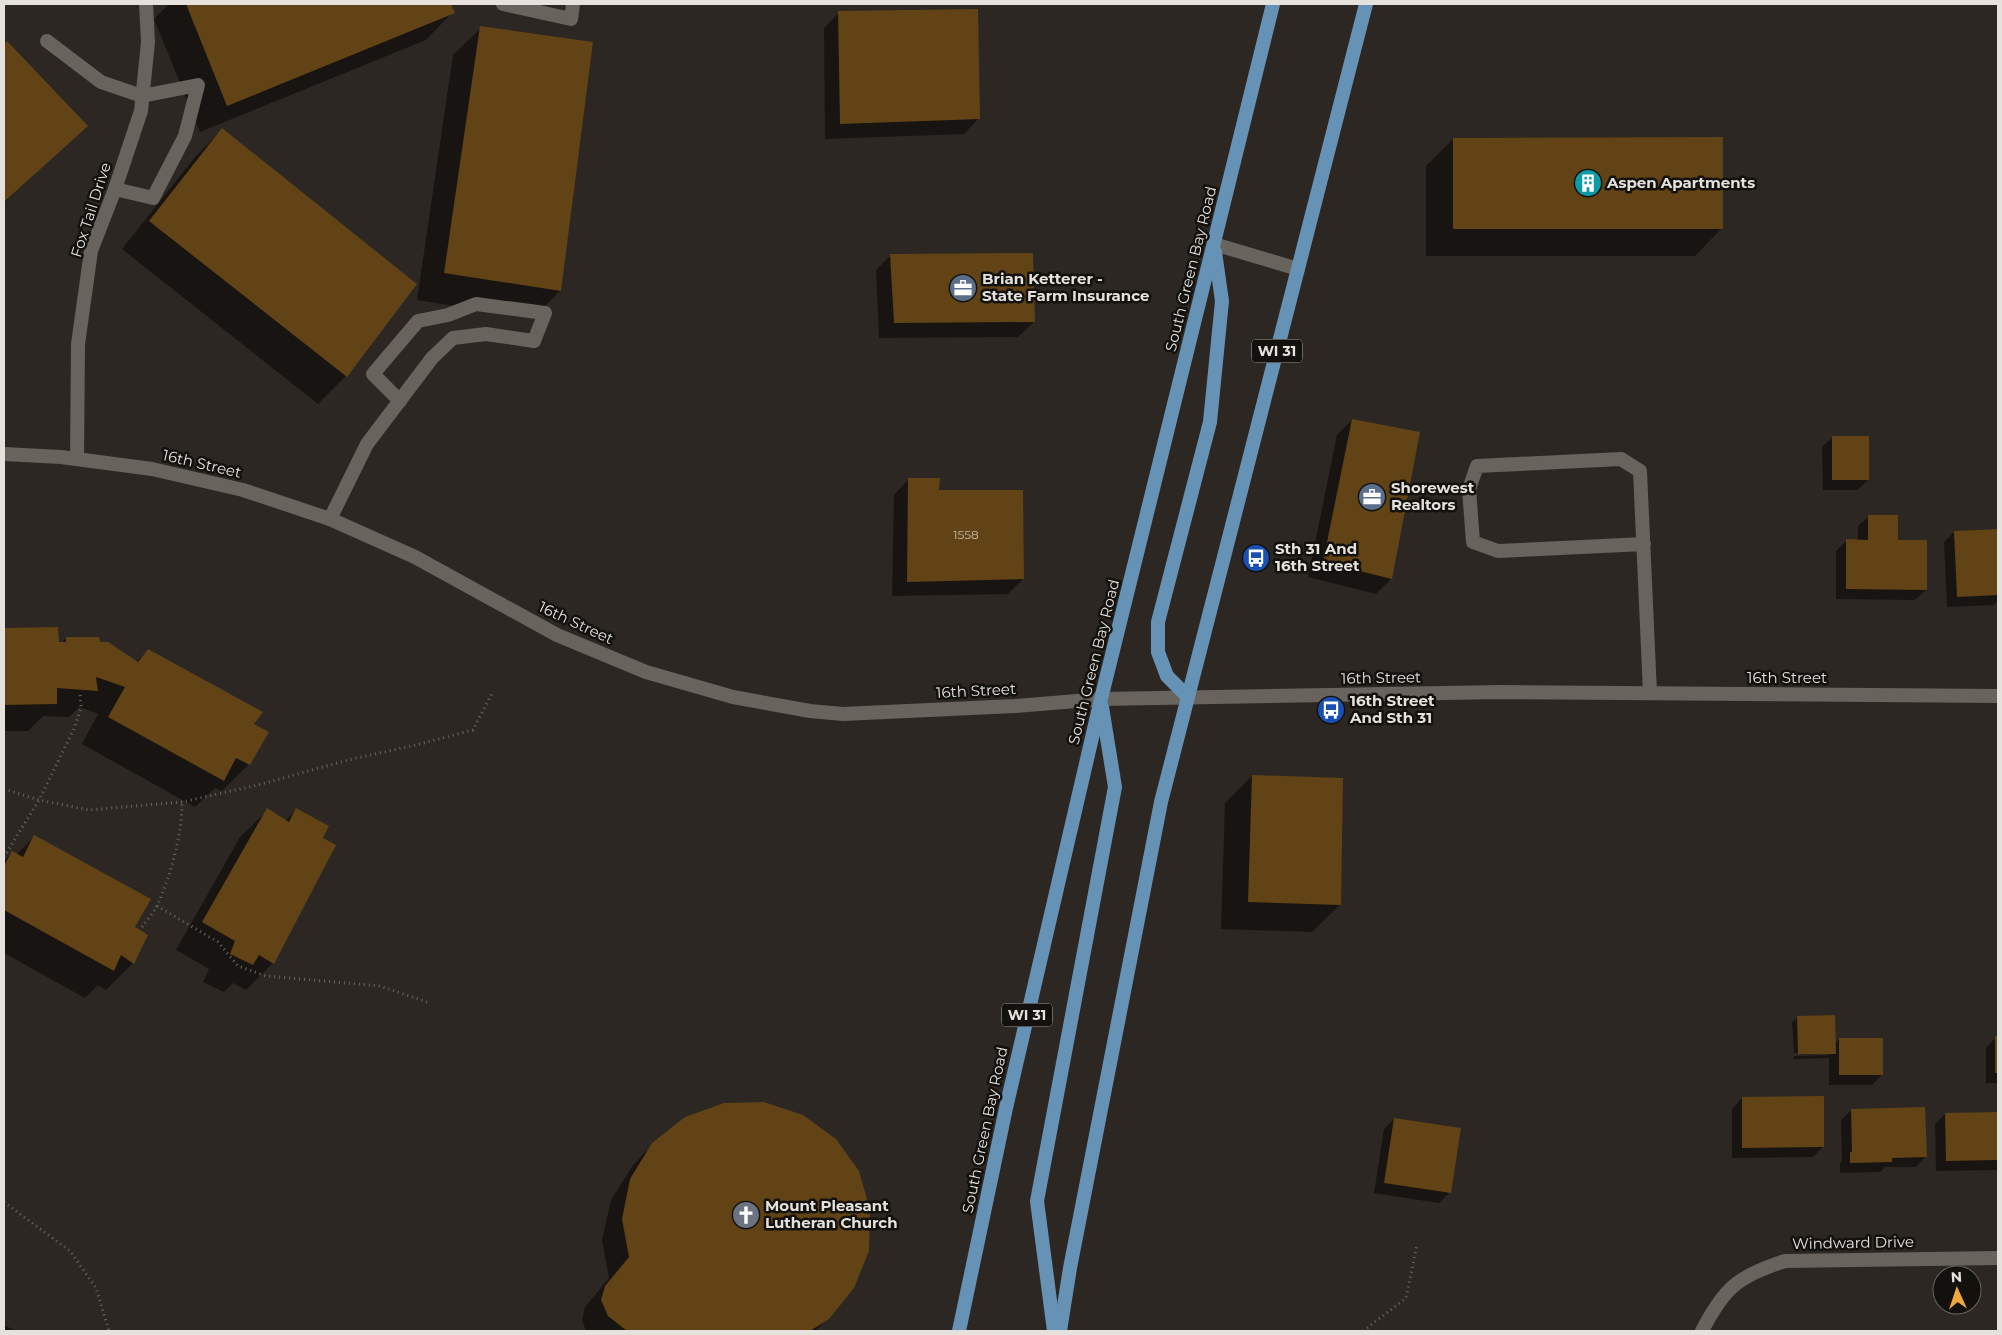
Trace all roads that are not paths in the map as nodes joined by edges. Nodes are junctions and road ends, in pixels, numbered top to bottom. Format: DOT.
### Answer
graph roads {
  1 [pos="146,4"];
  2 [pos="503,4"];
  3 [pos="574,4"];
  4 [pos="1273,4"];
  5 [pos="1366,4"];
  6 [pos="47,41"];
  7 [pos="142,96"];
  8 [pos="115,189"];
  9 [pos="1214,244"];
  10 [pos="1298,269"];
  11 [pos="400,401"];
  12 [pos="4,454"];
  13 [pos="77,459"];
  14 [pos="330,519"];
  15 [pos="1644,544"];
  16 [pos="1650,693"];
  17 [pos="1998,696"];
  18 [pos="1188,698"];
  19 [pos="1101,699"];
  20 [pos="1998,1258"];
  21 [pos="959,1331"];
  22 [pos="1054,1331"];
  23 [pos="1060,1331"];
  24 [pos="1702,1331"];
  1 -- 7 [label="street, Fox Tail Drive"];
  2 -- 3 [label="street"];
  4 -- 9 [label="main road, South Green Bay Road / WI 31"];
  5 -- 10 [label="main road, WI 31"];
  6 -- 7 [label="street"];
  7 -- 8 [label="street, Fox Tail Drive"];
  7 -- 8 [label="street"];
  8 -- 13 [label="street, Fox Tail Drive"];
  9 -- 10 [label="street"];
  9 -- 18 [label="main road"];
  9 -- 19 [label="main road, South Green Bay Road / WI 31"];
  10 -- 18 [label="main road, WI 31"];
  11 -- 11 [label="street"];
  11 -- 14 [label="street"];
  12 -- 13 [label="street, 16th Street"];
  13 -- 14 [label="street, 16th Street"];
  14 -- 19 [label="street, 16th Street"];
  15 -- 15 [label="street"];
  15 -- 16 [label="street"];
  16 -- 17 [label="street, 16th Street"];
  16 -- 18 [label="street, 16th Street"];
  18 -- 19 [label="street, 16th Street"];
  18 -- 23 [label="main road, WI 31"];
  19 -- 21 [label="main road, South Green Bay Road / WI 31"];
  19 -- 22 [label="main road"];
  20 -- 24 [label="street, Windward Drive"];
}
